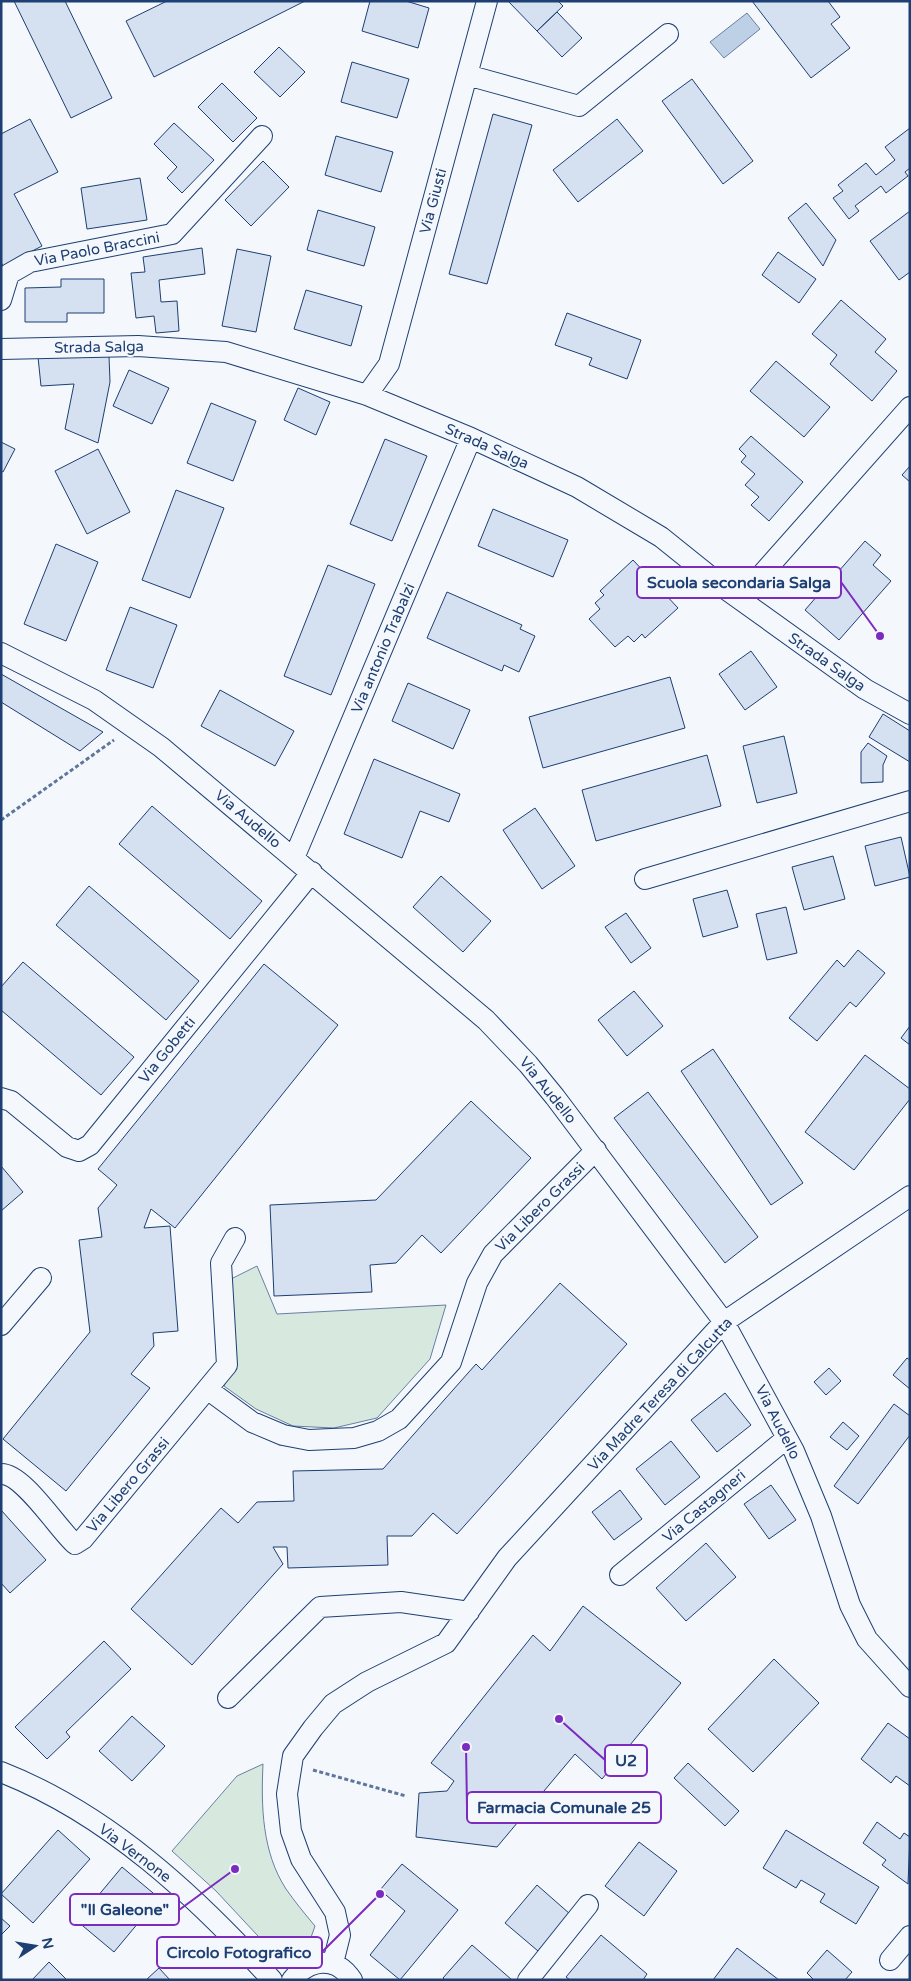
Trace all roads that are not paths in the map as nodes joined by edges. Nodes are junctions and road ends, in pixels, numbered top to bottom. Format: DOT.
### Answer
graph roads {
  1 [pos="487,1"];
  2 [pos="668,34"];
  3 [pos="467,75"];
  4 [pos="262,136"];
  5 [pos="1,300"];
  6 [pos="1,348"];
  7 [pos="367,395"];
  8 [pos="910,407"];
  9 [pos="471,438"];
  10 [pos="740,599"];
  11 [pos="1,653"];
  12 [pos="910,714"];
  13 [pos="910,801"];
  14 [pos="294,858"];
  15 [pos="312,872"];
  16 [pos="645,879"];
  17 [pos="1,1098"];
  18 [pos="596,1150"];
  19 [pos="910,1196"];
  20 [pos="235,1238"];
  21 [pos="41,1278"];
  22 [pos="724,1322"];
  23 [pos="1,1325"];
  24 [pos="207,1389"];
  25 [pos="787,1438"];
  26 [pos="1,1474"];
  27 [pos="620,1575"];
  28 [pos="469,1612"];
  29 [pos="910,1687"];
  30 [pos="228,1698"];
  31 [pos="1,1772"];
  32 [pos="588,1905"];
  33 [pos="910,1936"];
  34 [pos="890,1960"];
  35 [pos="333,1963"];
  36 [pos="272,1980"];
  37 [pos="292,1980"];
  38 [pos="352,1980"];
  39 [pos="528,1980"];
  1 -- 3 [label="street, Via Giusti"];
  2 -- 3 [label="street"];
  3 -- 7 [label="street, Via Giusti"];
  4 -- 5 [label="street, Via Paolo Braccini"];
  6 -- 7 [label="street, Strada Salga"];
  7 -- 9 [label="street, Strada Salga"];
  8 -- 10 [label="street"];
  9 -- 10 [label="street, Strada Salga"];
  9 -- 14 [label="street, Via antonio Trabalzi"];
  10 -- 12 [label="street, Strada Salga"];
  11 -- 14 [label="street, Via Audello"];
  13 -- 16 [label="street"];
  14 -- 15 [label="street, Via Audello"];
  15 -- 17 [label="street, Via Gobetti"];
  15 -- 18 [label="street, Via Audello"];
  18 -- 22 [label="street, Via Audello"];
  18 -- 24 [label="street, Via Libero Grassi"];
  19 -- 22 [label="street, Via Madre Teresa di Calcutta"];
  20 -- 24 [label="street, Via Libero Grassi"];
  21 -- 23 [label="street"];
  22 -- 25 [label="street, Via Audello"];
  22 -- 28 [label="street, Via Madre Teresa di Calcutta"];
  24 -- 26 [label="street, Via Libero Grassi"];
  25 -- 27 [label="street, Via Castagneri"];
  25 -- 29 [label="street, Via Audello"];
  28 -- 30 [label="street"];
  28 -- 35 [label="street, Via Madre Teresa di Calcutta"];
  31 -- 36 [label="street, Via Vernone"];
  32 -- 39 [label="street"];
  33 -- 34 [label="street"];
  35 -- 37 [label="street"];
  35 -- 38 [label="street"];
}
